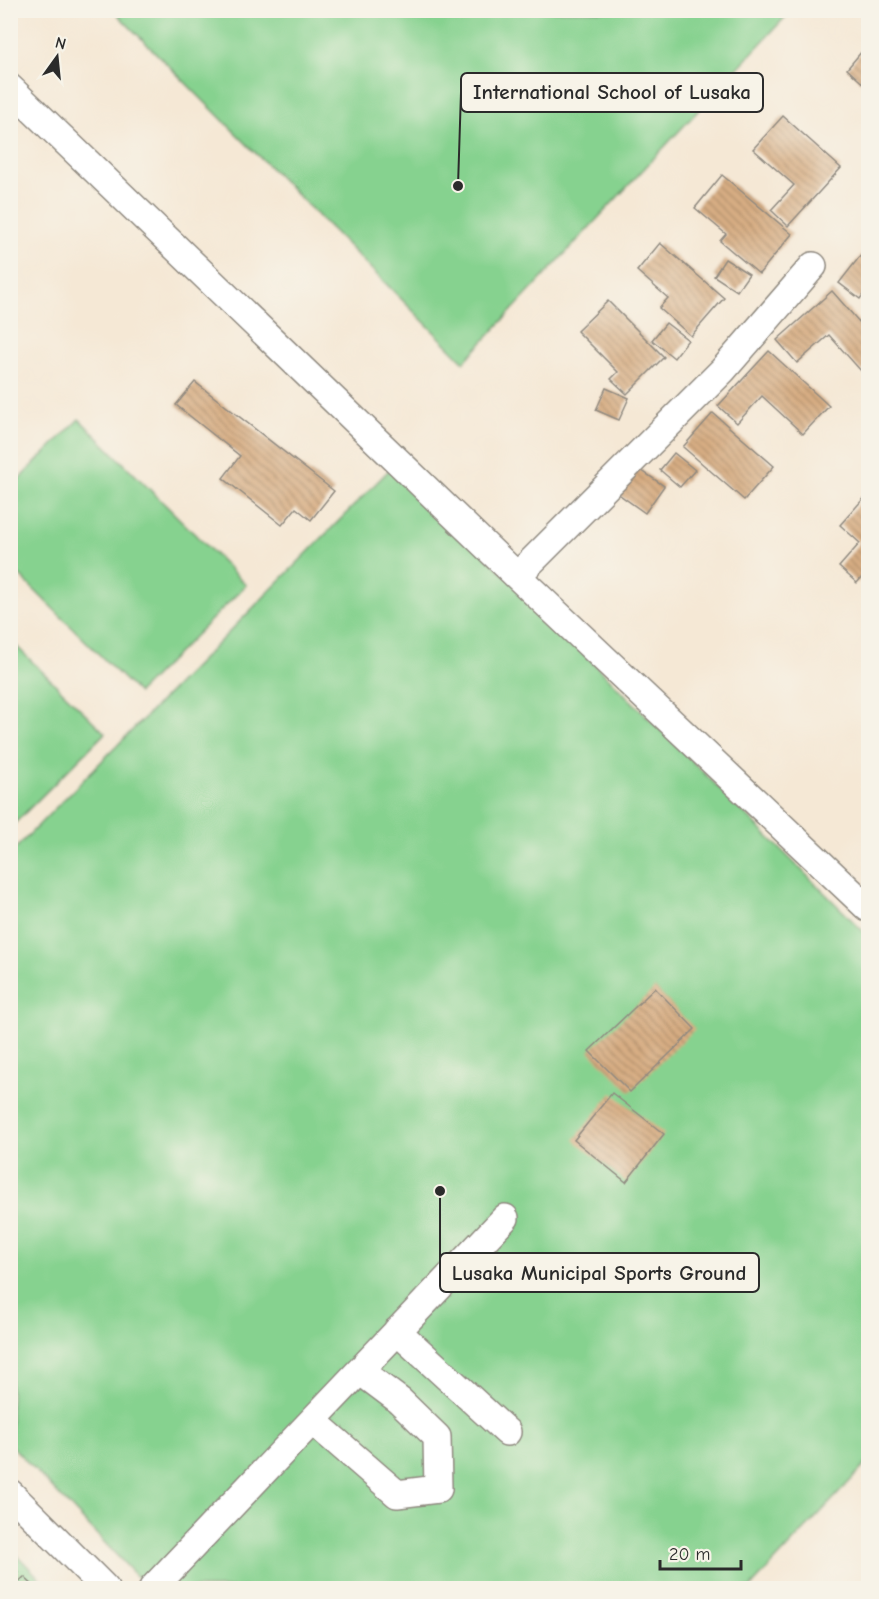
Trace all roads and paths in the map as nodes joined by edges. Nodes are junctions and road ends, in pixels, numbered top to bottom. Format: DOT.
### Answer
graph roads {
  1 [pos="10,88"];
  2 [pos="813,266"];
  3 [pos="517,576"];
  4 [pos="868,908"];
  5 [pos="505,1218"];
  6 [pos="398,1331"];
  7 [pos="360,1371"];
  8 [pos="313,1421"];
  9 [pos="507,1432"];
  10 [pos="10,1493"];
  11 [pos="105,1588"];
  12 [pos="153,1588"];
  1 -- 3 [label="street"];
  2 -- 3 [label="street"];
  3 -- 4 [label="street"];
  5 -- 6 [label="street"];
  6 -- 7 [label="street"];
  6 -- 9 [label="street"];
  7 -- 8 [label="street"];
  7 -- 8 [label="street"];
  8 -- 12 [label="street"];
  10 -- 11 [label="street"];
}
